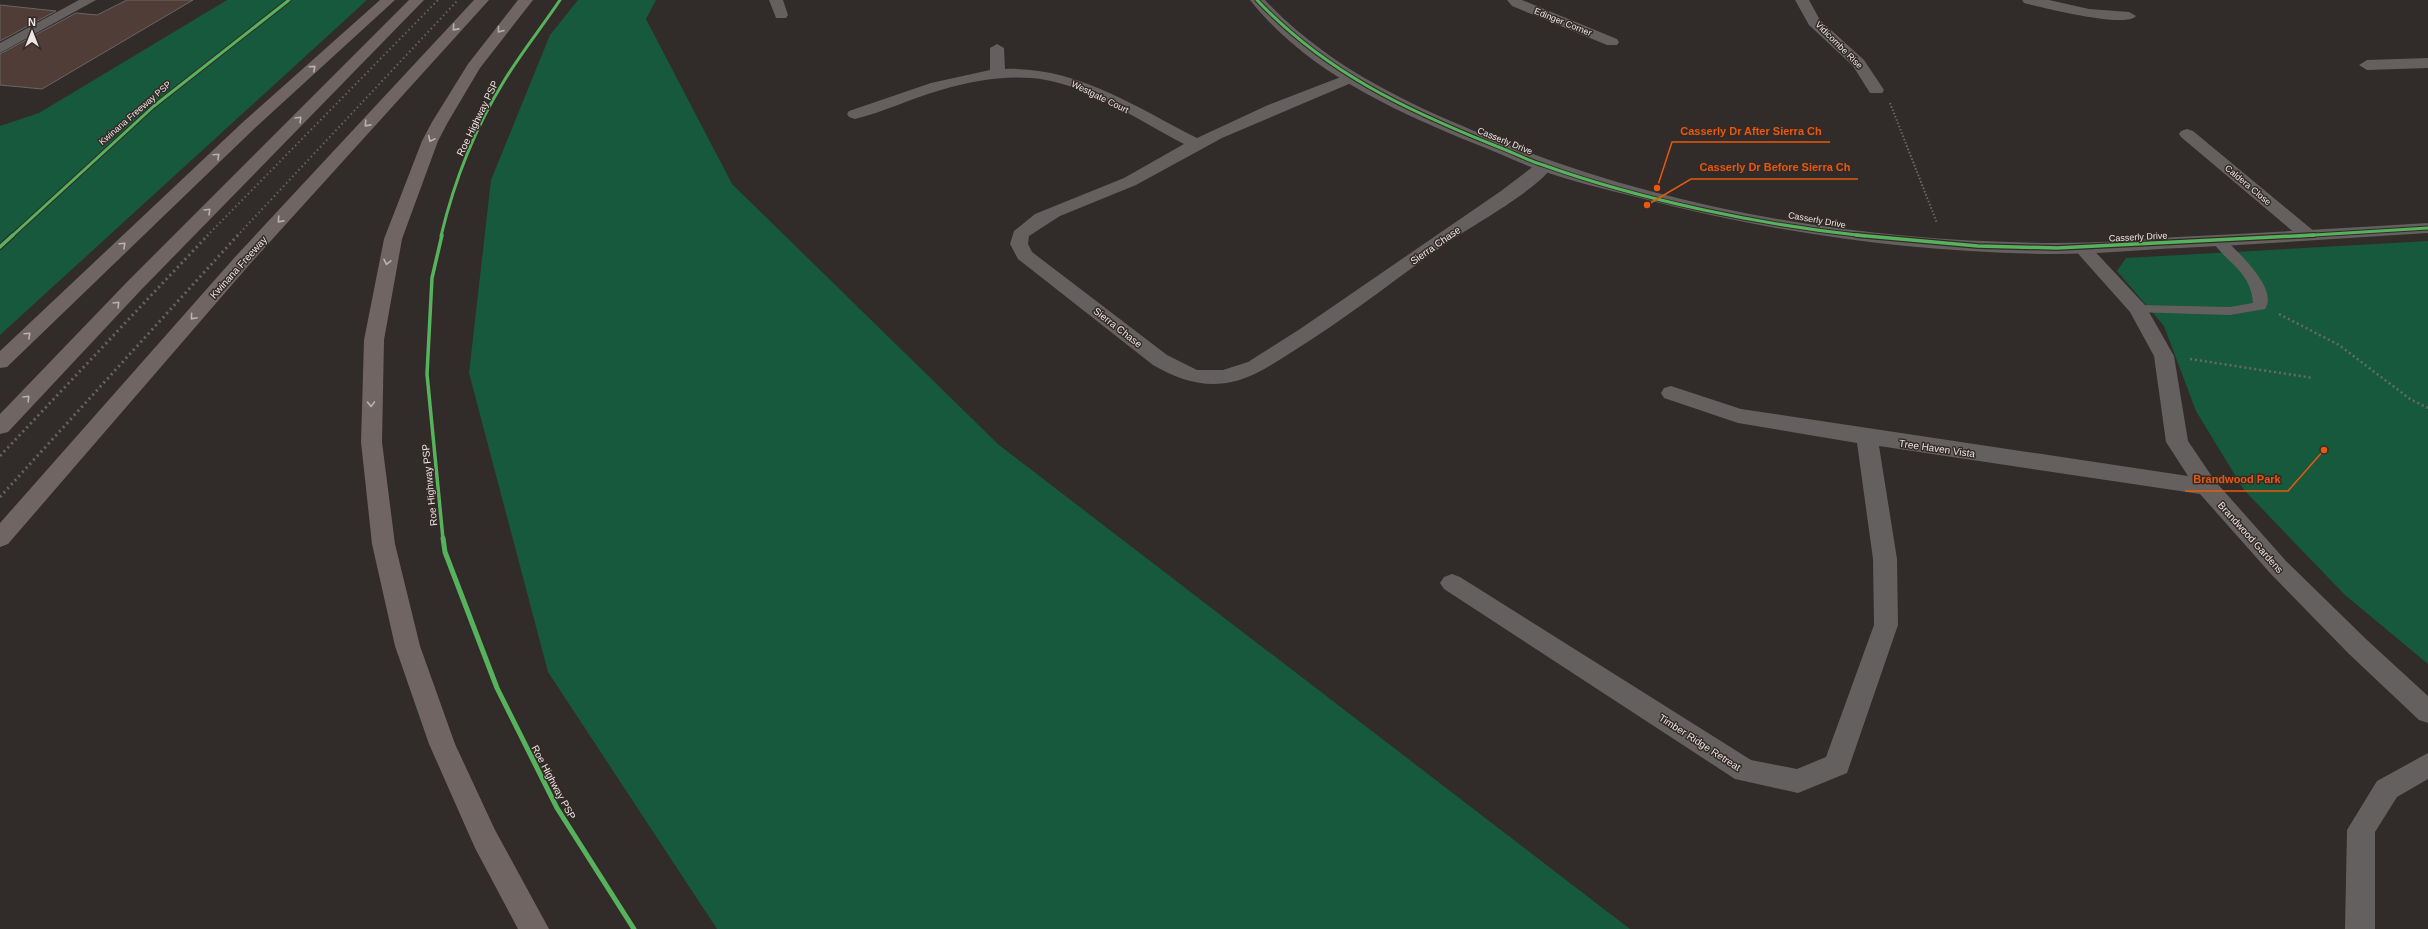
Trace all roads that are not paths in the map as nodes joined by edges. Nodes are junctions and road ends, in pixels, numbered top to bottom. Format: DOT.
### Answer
graph roads {
  1 [pos="89,0"];
  2 [pos="388,0"];
  3 [pos="418,0"];
  4 [pos="482,0"];
  5 [pos="526,0"];
  6 [pos="776,0"];
  7 [pos="1257,0"];
  8 [pos="1514,0"];
  9 [pos="1802,0"];
  10 [pos="2029,0"];
  11 [pos="781,16"];
  12 [pos="2130,16"];
  13 [pos="1612,42"];
  14 [pos="997,48"];
  15 [pos="0,49"];
  16 [pos="2428,62"];
  17 [pos="2367,65"];
  18 [pos="998,74"];
  19 [pos="1351,78"];
  20 [pos="1876,90"];
  21 [pos="855,114"];
  22 [pos="2187,134"];
  23 [pos="1196,144"];
  24 [pos="1545,166"];
  25 [pos="2428,228"];
  26 [pos="2309,236"];
  27 [pos="2219,241"];
  28 [pos="2082,248"];
  29 [pos="2138,309"];
  30 [pos="0,362"];
  31 [pos="1671,393"];
  32 [pos="0,427"];
  33 [pos="1867,437"];
  34 [pos="2207,487"];
  35 [pos="0,538"];
  36 [pos="1452,583"];
  37 [pos="2428,712"];
  38 [pos="2428,765"];
  39 [pos="534,929"];
  40 [pos="2360,929"];
  1 -- 15 [label="street"];
  30 -- 2 [label="highway, one-way"];
  32 -- 3 [label="highway, one-way"];
  4 -- 35 [label="highway, Kwinana Freeway, one-way"];
  5 -- 39 [label="highway, one-way"];
  6 -- 11 [label="street"];
  7 -- 19 [label="street, Casserly Drive"];
  8 -- 13 [label="street, Edinger Corner"];
  9 -- 20 [label="street, Vidicombe Rise"];
  10 -- 12 [label="street"];
  14 -- 18 [label="street"];
  16 -- 17 [label="street"];
  18 -- 21 [label="street, Westgate Court"];
  18 -- 23 [label="street, Westgate Court"];
  19 -- 23 [label="street, Sierra Chase"];
  19 -- 24 [label="street, Casserly Drive"];
  22 -- 26 [label="street, Caldera Close"];
  23 -- 24 [label="street, Sierra Chase"];
  24 -- 28 [label="street, Casserly Drive"];
  25 -- 26 [label="street, Casserly Drive"];
  26 -- 27 [label="street, Casserly Drive"];
  27 -- 28 [label="street, Casserly Drive"];
  27 -- 29 [label="lane"];
  28 -- 29 [label="street, Brandwood Gardens"];
  29 -- 34 [label="street, Brandwood Gardens"];
  31 -- 33 [label="street, Tree Haven Vista"];
  33 -- 34 [label="street, Tree Haven Vista"];
  33 -- 36 [label="street, Timber Ridge Retreat"];
  34 -- 37 [label="street, Brandwood Gardens"];
  38 -- 40 [label="street"];
}
